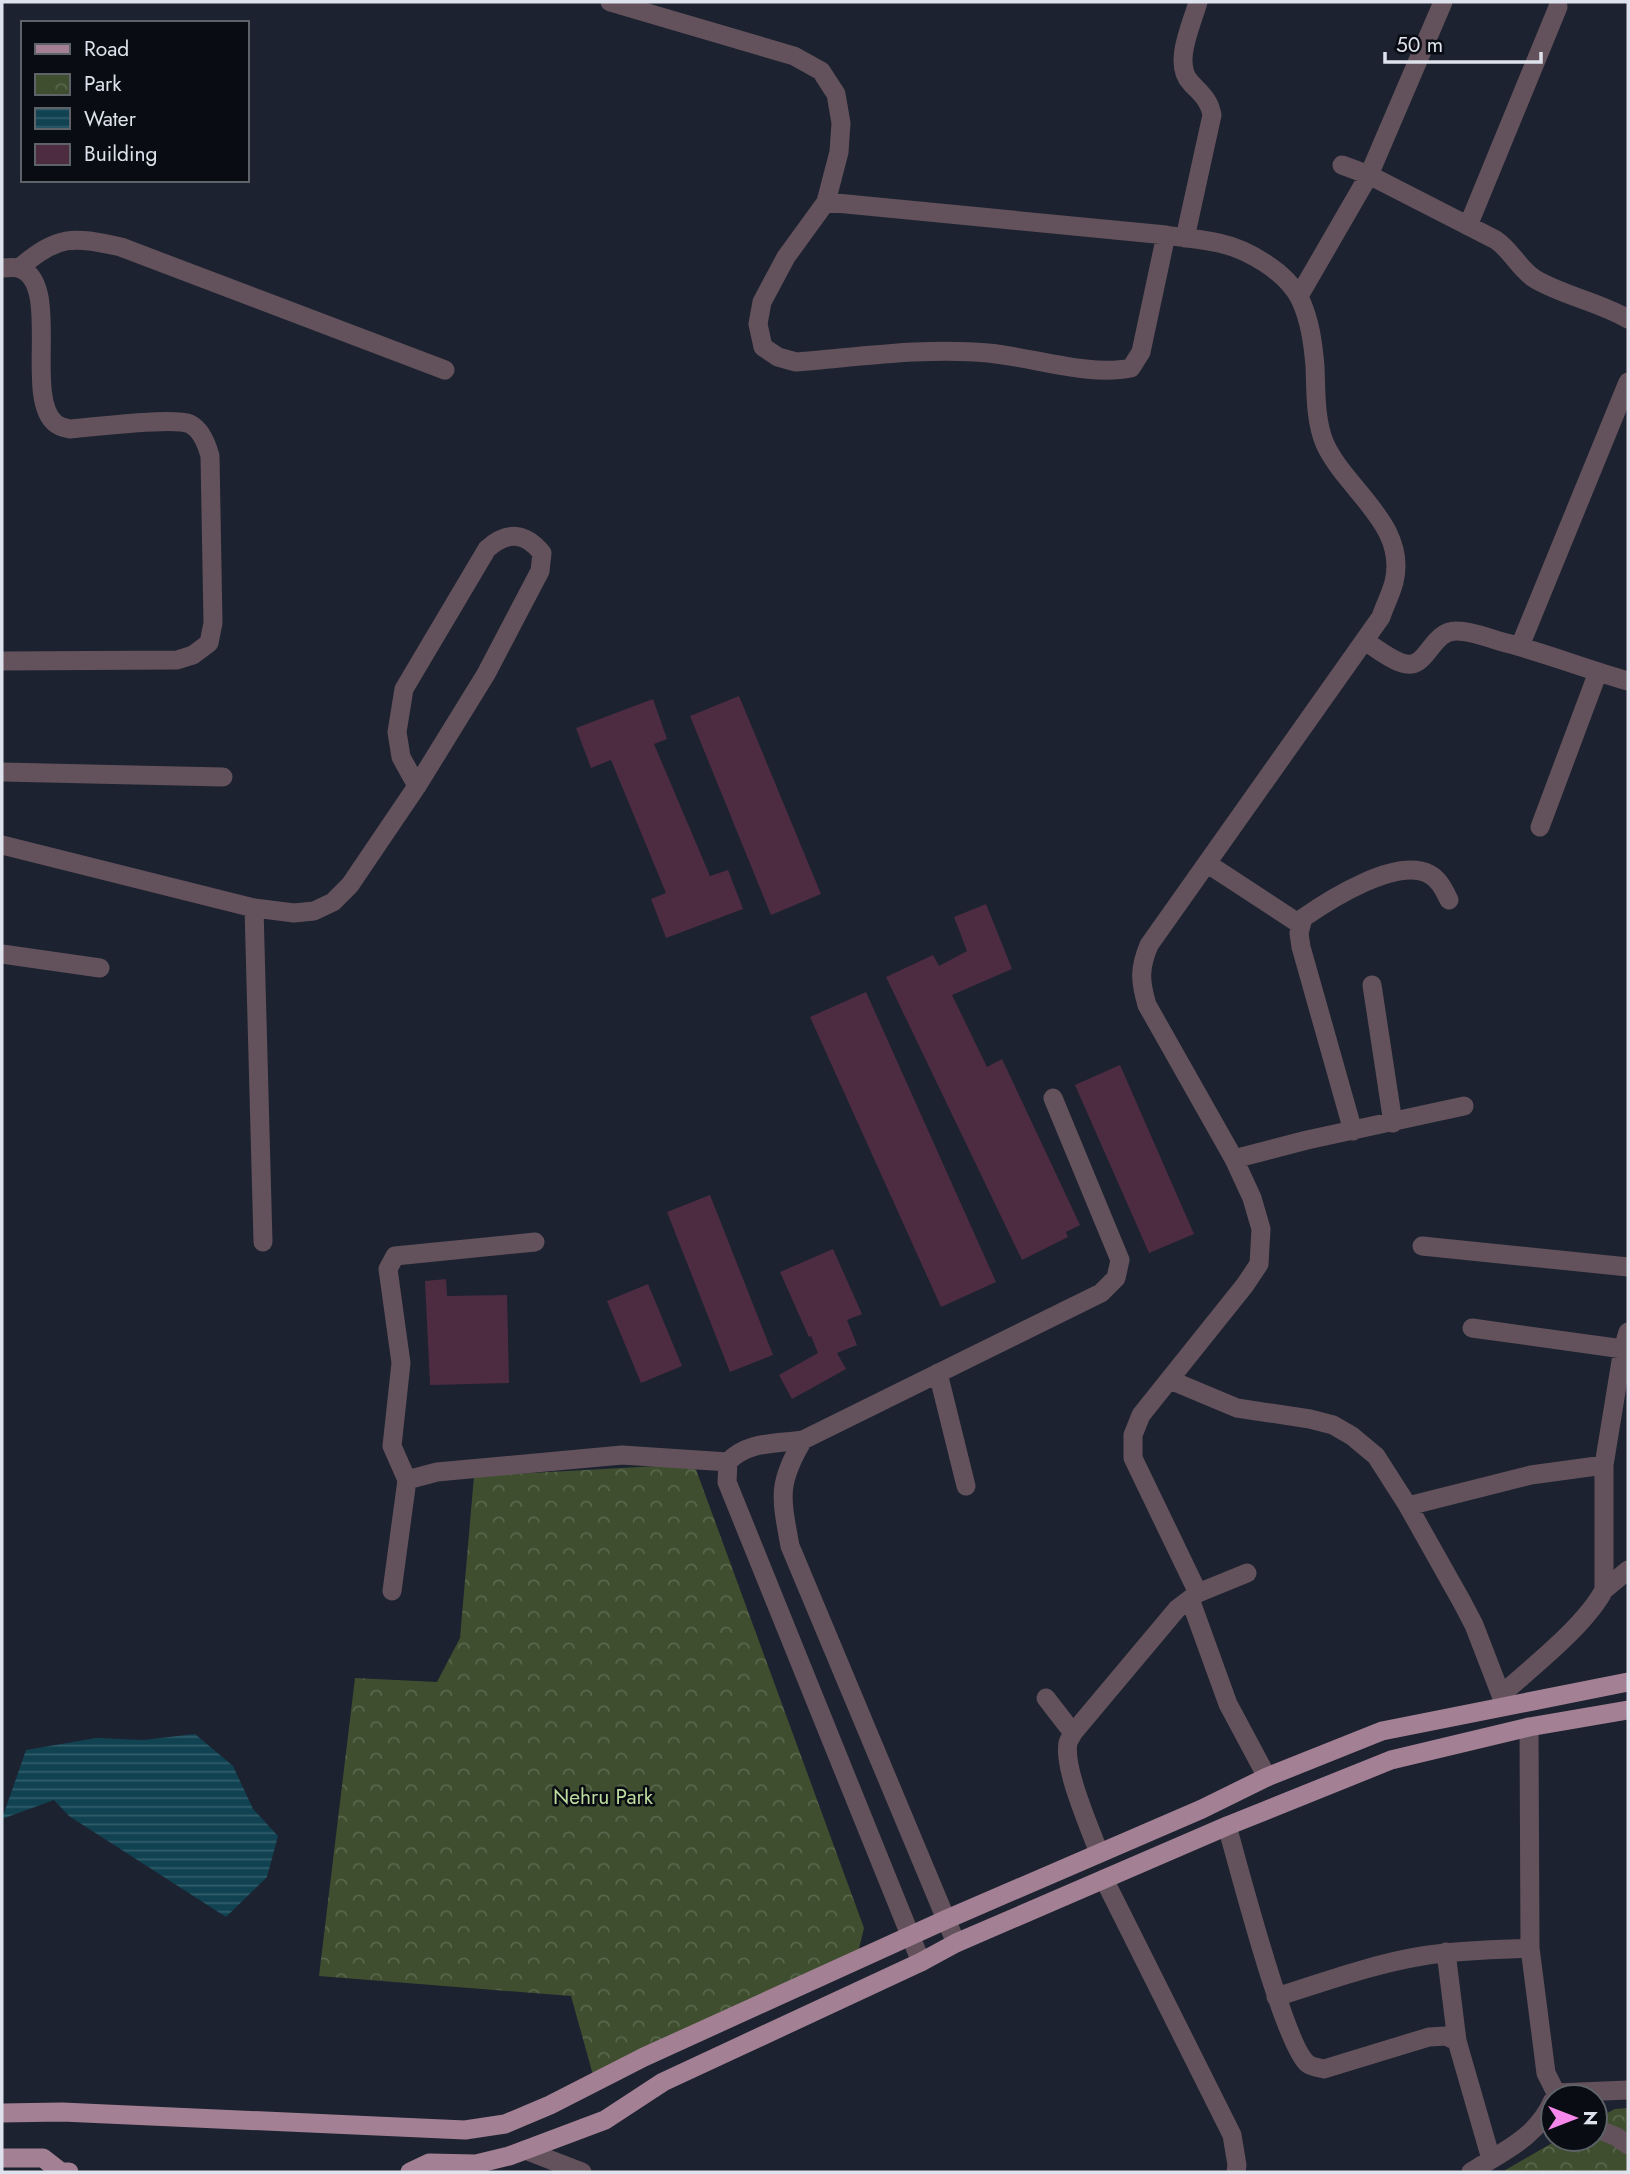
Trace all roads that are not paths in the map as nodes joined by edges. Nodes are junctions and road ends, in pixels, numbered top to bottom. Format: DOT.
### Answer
graph roads {
  1 [pos="610,2"];
  2 [pos="1198,2"];
  3 [pos="1443,2"];
  4 [pos="1558,7"];
  5 [pos="1342,165"];
  6 [pos="1368,175"];
  7 [pos="826,202"];
  8 [pos="1468,226"];
  9 [pos="1175,237"];
  10 [pos="10,268"];
  11 [pos="1298,296"];
  12 [pos="1628,318"];
  13 [pos="446,370"];
  14 [pos="1628,382"];
  15 [pos="1365,640"];
  16 [pos="1520,646"];
  17 [pos="2,661"];
  18 [pos="1598,672"];
  19 [pos="1628,680"];
  20 [pos="2,772"];
  21 [pos="223,777"];
  22 [pos="417,786"];
  23 [pos="1540,827"];
  24 [pos="2,845"];
  25 [pos="1208,864"];
  26 [pos="1448,900"];
  27 [pos="254,908"];
  28 [pos="1301,925"];
  29 [pos="2,954"];
  30 [pos="100,968"];
  31 [pos="1372,985"];
  32 [pos="1052,1098"];
  33 [pos="1464,1106"];
  34 [pos="1393,1123"];
  35 [pos="1353,1131"];
  36 [pos="1234,1159"];
  37 [pos="263,1242"];
  38 [pos="535,1242"];
  39 [pos="1422,1246"];
  40 [pos="1628,1268"];
  41 [pos="1472,1328"];
  42 [pos="1625,1340"];
  43 [pos="938,1373"];
  44 [pos="1170,1380"];
  45 [pos="803,1440"];
  46 [pos="727,1462"];
  47 [pos="1604,1465"];
  48 [pos="407,1480"];
  49 [pos="966,1486"];
  50 [pos="1408,1506"];
  51 [pos="1628,1570"];
  52 [pos="1247,1573"];
  53 [pos="1604,1590"];
  54 [pos="392,1591"];
  55 [pos="1194,1596"];
  56 [pos="1628,1682"];
  57 [pos="1046,1698"];
  58 [pos="1503,1701"];
  59 [pos="1628,1710"];
  60 [pos="1529,1727"];
  61 [pos="1073,1733"];
  62 [pos="1267,1777"];
  63 [pos="1227,1826"];
  64 [pos="1099,1853"];
  65 [pos="1104,1879"];
  66 [pos="946,1920"];
  67 [pos="909,1936"];
  68 [pos="956,1943"];
  69 [pos="1530,1948"];
  70 [pos="1446,1952"];
  71 [pos="921,1962"];
  72 [pos="1276,1997"];
  73 [pos="1457,2041"];
  74 [pos="1548,2083"];
  75 [pos="1628,2090"];
  76 [pos="1609,2093"];
  77 [pos="2,2113"];
  78 [pos="1539,2123"];
  79 [pos="1609,2134"];
  80 [pos="1628,2145"];
  81 [pos="525,2150"];
  82 [pos="2,2158"];
  83 [pos="1491,2159"];
  84 [pos="69,2172"];
  85 [pos="410,2172"];
  86 [pos="582,2172"];
  87 [pos="1236,2172"];
  88 [pos="1471,2172"];
  1 -- 7 [label="street"];
  2 -- 9 [label="street"];
  3 -- 6 [label="street"];
  4 -- 8 [label="street"];
  5 -- 6 [label="street"];
  6 -- 8 [label="street"];
  6 -- 11 [label="street"];
  7 -- 9 [label="street"];
  7 -- 9 [label="street"];
  8 -- 12 [label="street"];
  9 -- 11 [label="street"];
  10 -- 13 [label="street"];
  10 -- 17 [label="street"];
  11 -- 15 [label="street"];
  14 -- 16 [label="street"];
  15 -- 16 [label="street"];
  15 -- 25 [label="street"];
  16 -- 18 [label="street"];
  18 -- 19 [label="street"];
  18 -- 23 [label="street"];
  20 -- 21 [label="street"];
  22 -- 22 [label="street"];
  22 -- 27 [label="street"];
  24 -- 27 [label="street"];
  25 -- 28 [label="street"];
  25 -- 36 [label="street"];
  26 -- 28 [label="street"];
  27 -- 37 [label="street"];
  28 -- 35 [label="street"];
  29 -- 30 [label="street"];
  31 -- 34 [label="street"];
  32 -- 43 [label="street"];
  33 -- 34 [label="street"];
  34 -- 35 [label="street"];
  35 -- 36 [label="street"];
  36 -- 44 [label="street"];
  38 -- 48 [label="street"];
  39 -- 40 [label="street"];
  41 -- 42 [label="street"];
  42 -- 47 [label="street"];
  43 -- 45 [label="street"];
  43 -- 49 [label="street"];
  44 -- 50 [label="street"];
  44 -- 55 [label="street"];
  45 -- 46 [label="street"];
  45 -- 66 [label="street"];
  46 -- 48 [label="street"];
  46 -- 67 [label="street"];
  47 -- 50 [label="street"];
  47 -- 53 [label="street"];
  48 -- 54 [label="street"];
  50 -- 58 [label="street"];
  51 -- 53 [label="street"];
  52 -- 55 [label="street"];
  53 -- 58 [label="street"];
  55 -- 61 [label="street"];
  55 -- 62 [label="street"];
  56 -- 58 [label="main road"];
  57 -- 61 [label="street"];
  58 -- 62 [label="main road"];
  59 -- 60 [label="main road"];
  60 -- 63 [label="main road"];
  60 -- 69 [label="street"];
  61 -- 64 [label="street"];
  62 -- 64 [label="main road"];
  63 -- 65 [label="main road"];
  63 -- 72 [label="street"];
  64 -- 66 [label="main road"];
  65 -- 68 [label="main road"];
  65 -- 87 [label="street"];
  66 -- 67 [label="main road"];
  66 -- 68 [label="street"];
  67 -- 71 [label="street"];
  67 -- 77 [label="main road"];
  68 -- 71 [label="main road"];
  69 -- 70 [label="street"];
  69 -- 74 [label="street"];
  70 -- 72 [label="street"];
  70 -- 73 [label="street"];
  71 -- 81 [label="main road"];
  72 -- 73 [label="street"];
  73 -- 83 [label="street"];
  75 -- 76 [label="street"];
  78 -- 83 [label="street"];
  79 -- 80 [label="street"];
  81 -- 85 [label="main road"];
  81 -- 86 [label="street"];
  82 -- 84 [label="main road"];
  83 -- 88 [label="street"];
}
